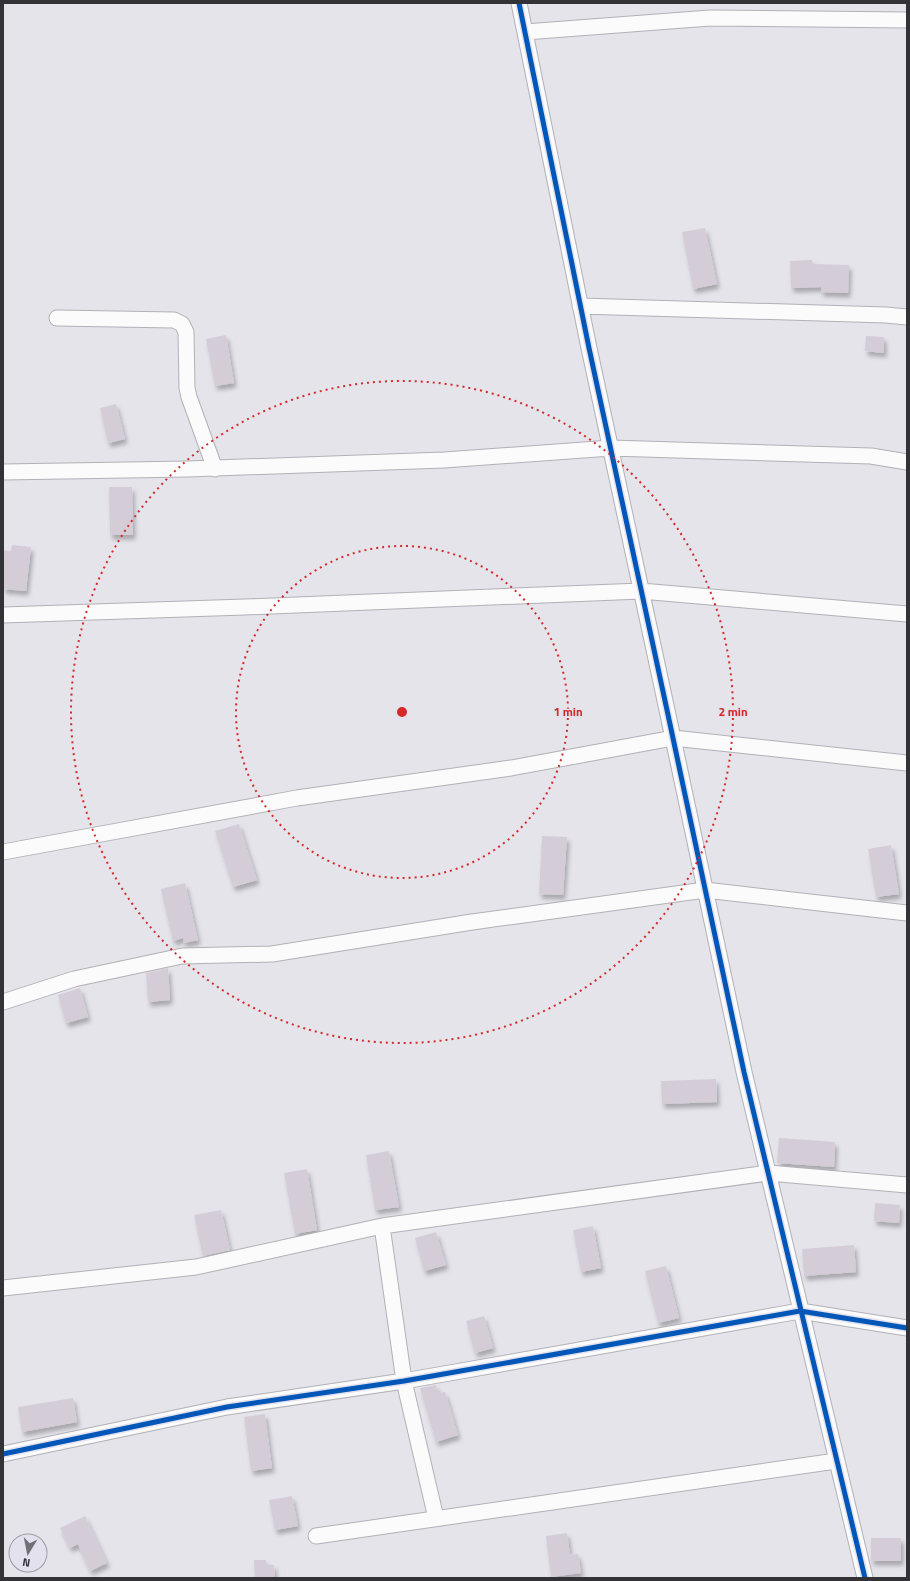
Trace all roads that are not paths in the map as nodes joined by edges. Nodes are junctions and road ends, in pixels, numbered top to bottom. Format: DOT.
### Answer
graph roads {
  1 [pos="519,3"];
  2 [pos="907,20"];
  3 [pos="525,32"];
  4 [pos="580,306"];
  5 [pos="907,317"];
  6 [pos="57,318"];
  7 [pos="611,448"];
  8 [pos="907,462"];
  9 [pos="215,469"];
  10 [pos="3,472"];
  11 [pos="642,591"];
  12 [pos="907,614"];
  13 [pos="3,615"];
  14 [pos="673,738"];
  15 [pos="907,763"];
  16 [pos="3,852"];
  17 [pos="705,890"];
  18 [pos="907,913"];
  19 [pos="3,1002"];
  20 [pos="768,1173"];
  21 [pos="907,1185"];
  22 [pos="382,1226"];
  23 [pos="3,1288"];
  24 [pos="800,1312"];
  25 [pos="907,1328"];
  26 [pos="404,1381"];
  27 [pos="3,1454"];
  28 [pos="836,1461"];
  29 [pos="436,1518"];
  30 [pos="316,1536"];
  31 [pos="865,1578"];
  1 -- 3 [label="street"];
  2 -- 3 [label="street"];
  3 -- 4 [label="street"];
  4 -- 5 [label="street"];
  4 -- 7 [label="street"];
  6 -- 9 [label="street"];
  7 -- 8 [label="street"];
  7 -- 9 [label="street"];
  7 -- 11 [label="street"];
  9 -- 10 [label="street"];
  11 -- 12 [label="street"];
  11 -- 13 [label="street"];
  11 -- 14 [label="street"];
  14 -- 15 [label="street"];
  14 -- 16 [label="street"];
  14 -- 17 [label="street"];
  17 -- 18 [label="street"];
  17 -- 19 [label="street"];
  17 -- 20 [label="street"];
  20 -- 21 [label="street"];
  20 -- 22 [label="street"];
  20 -- 24 [label="street"];
  22 -- 23 [label="street"];
  22 -- 26 [label="street"];
  24 -- 25 [label="street"];
  24 -- 26 [label="street"];
  24 -- 28 [label="street"];
  26 -- 27 [label="street"];
  26 -- 29 [label="street"];
  28 -- 29 [label="street"];
  28 -- 31 [label="street"];
  29 -- 30 [label="street"];
}
